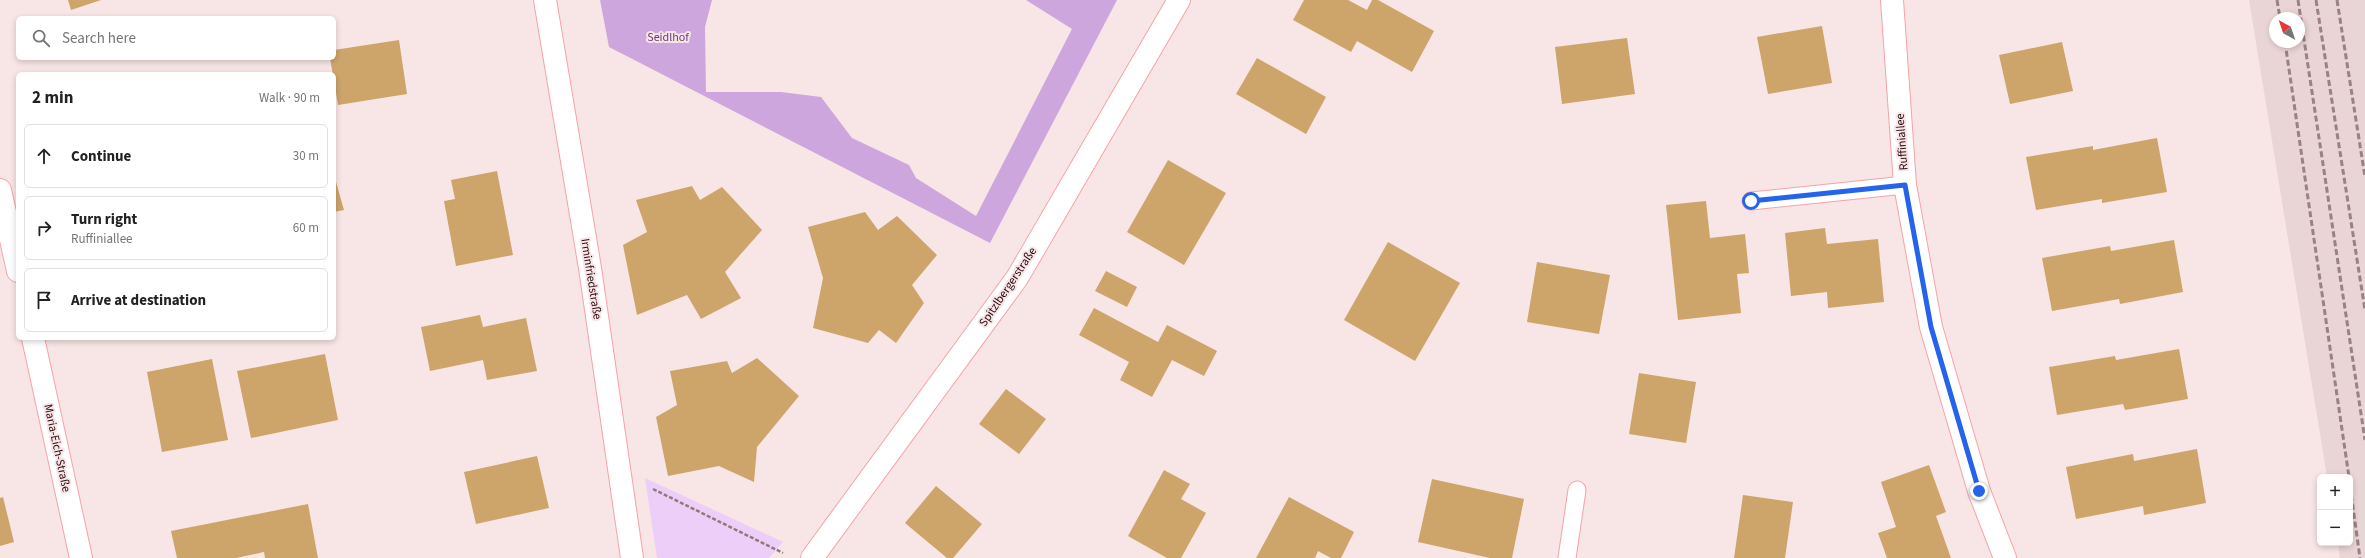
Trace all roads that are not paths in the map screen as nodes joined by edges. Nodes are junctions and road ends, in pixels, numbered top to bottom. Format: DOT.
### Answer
graph roads {
  1 [pos="545,0"];
  2 [pos="1179,0"];
  3 [pos="1892,0"];
  4 [pos="1905,185"];
  5 [pos="0,190"];
  6 [pos="1751,201"];
  7 [pos="16,262"];
  8 [pos="33,340"];
  9 [pos="1577,490"];
  10 [pos="81,558"];
  11 [pos="632,558"];
  12 [pos="812,558"];
  13 [pos="1567,558"];
  14 [pos="2005,558"];
  1 -- 11 [label="street, Irminfriedstraße"];
  2 -- 12 [label="street, Spitzlbergerstraße"];
  3 -- 4 [label="street, Ruffiniallee"];
  4 -- 6 [label="lane"];
  4 -- 14 [label="street, Ruffiniallee"];
  5 -- 7 [label="street"];
  8 -- 10 [label="street, Maria-Eich-Straße"];
  9 -- 13 [label="lane"];
}
